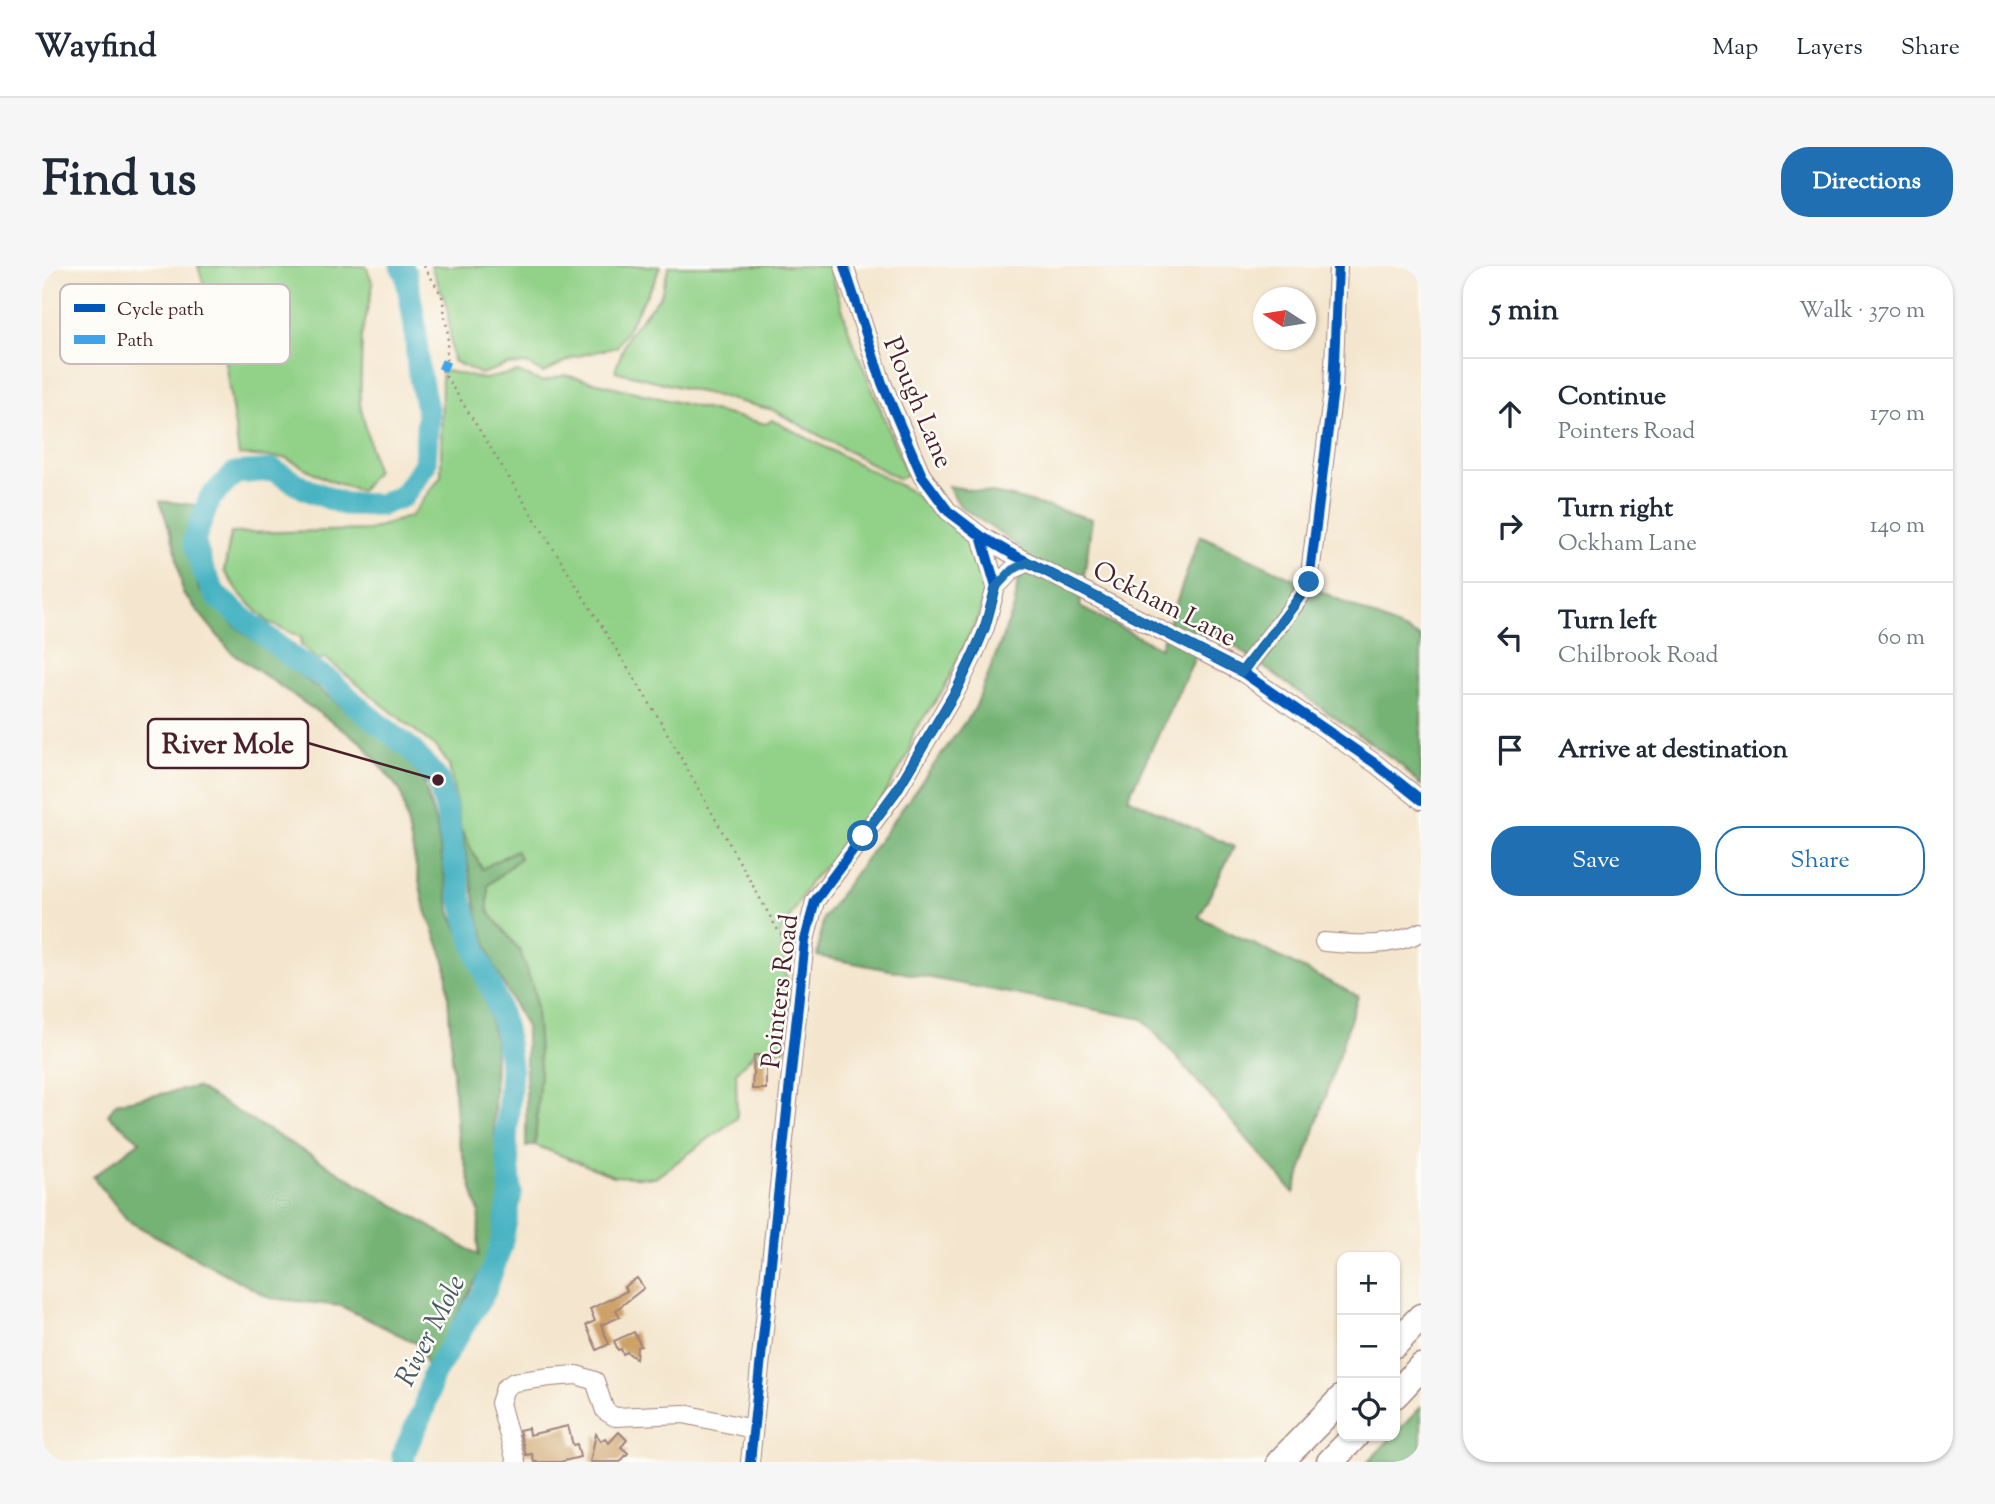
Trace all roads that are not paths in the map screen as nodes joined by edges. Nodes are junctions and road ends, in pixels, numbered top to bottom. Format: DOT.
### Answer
graph roads {
  1 [pos="844,266"];
  2 [pos="1338,266"];
  3 [pos="981,536"];
  4 [pos="1028,562"];
  5 [pos="996,587"];
  6 [pos="1242,672"];
  7 [pos="1421,800"];
  8 [pos="1421,932"];
  9 [pos="1324,942"];
  10 [pos="1421,1317"];
  11 [pos="1400,1339"];
  12 [pos="1421,1367"];
  13 [pos="1400,1390"];
  14 [pos="1337,1403"];
  15 [pos="753,1429"];
  16 [pos="1350,1441"];
  17 [pos="516,1462"];
  18 [pos="750,1462"];
  19 [pos="1280,1462"];
  20 [pos="1330,1462"];
  1 -- 3 [label="street, Plough Lane"];
  2 -- 6 [label="street"];
  3 -- 4 [label="street, Ockham Lane"];
  3 -- 5 [label="street"];
  4 -- 5 [label="street"];
  4 -- 6 [label="street, Ockham Lane"];
  5 -- 15 [label="street, Pointers Road"];
  6 -- 7 [label="street, Ockham Lane"];
  8 -- 9 [label="street"];
  10 -- 11 [label="highway"];
  12 -- 13 [label="highway"];
  14 -- 19 [label="highway"];
  15 -- 17 [label="street"];
  15 -- 18 [label="street, Pointers Road"];
  16 -- 20 [label="highway"];
}
